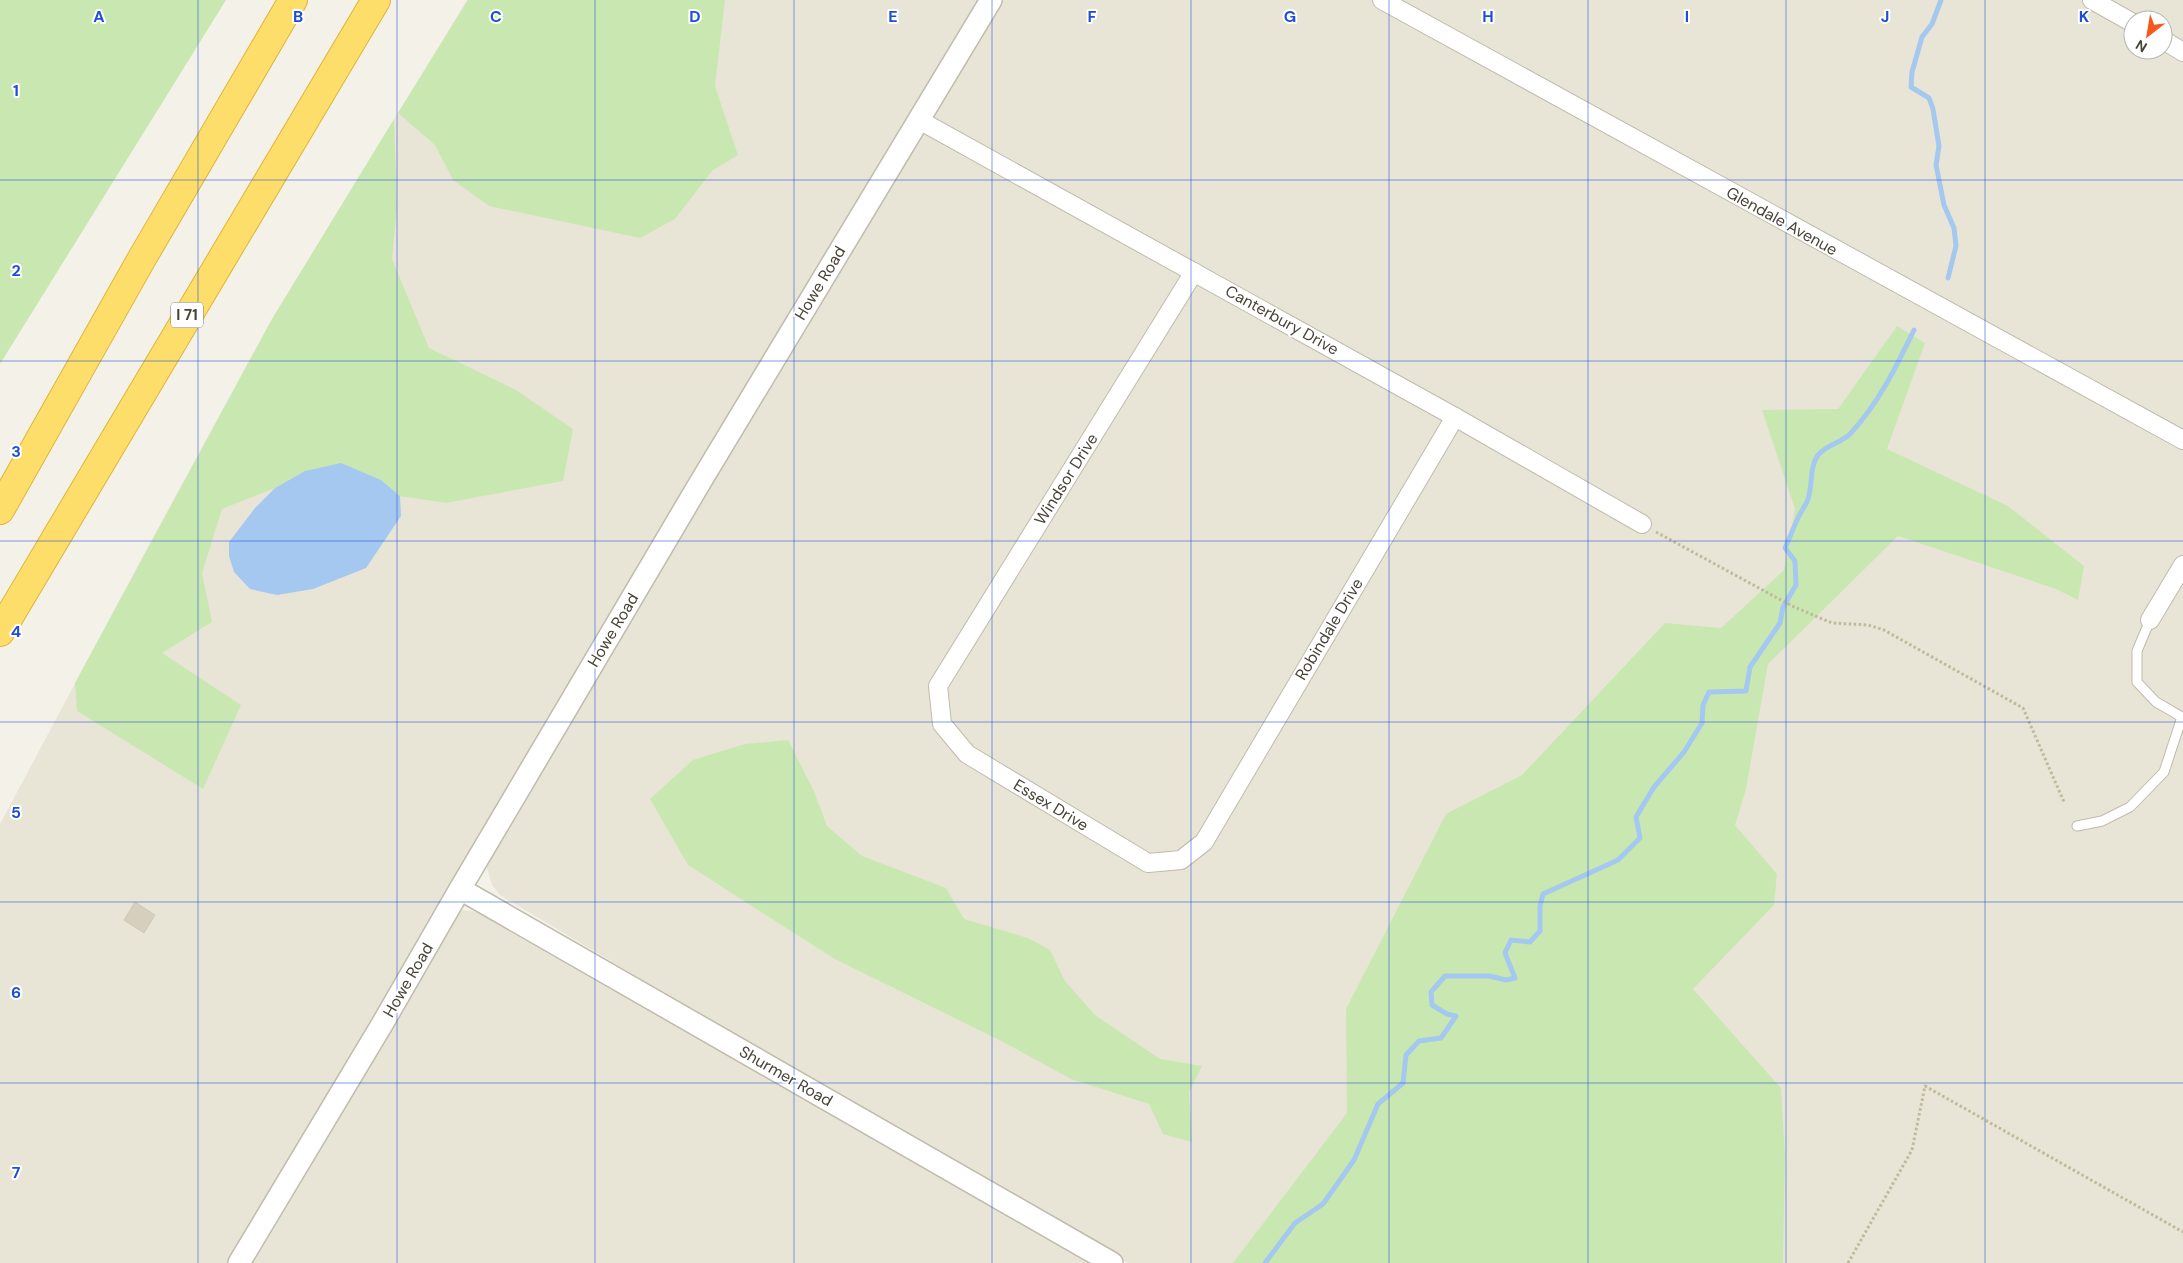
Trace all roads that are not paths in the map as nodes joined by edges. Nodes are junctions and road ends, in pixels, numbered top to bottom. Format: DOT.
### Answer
graph roads {
  1 [pos="294,0"];
  2 [pos="376,0"];
  3 [pos="991,0"];
  4 [pos="1382,0"];
  5 [pos="2092,0"];
  6 [pos="2123,17"];
  7 [pos="919,120"];
  8 [pos="1194,272"];
  9 [pos="1455,417"];
  10 [pos="2183,440"];
  11 [pos="0,510"];
  12 [pos="1642,524"];
  13 [pos="2183,565"];
  14 [pos="2150,620"];
  15 [pos="0,632"];
  16 [pos="938,686"];
  17 [pos="2077,826"];
  18 [pos="1204,842"];
  19 [pos="460,889"];
  20 [pos="238,1263"];
  21 [pos="1112,1263"];
  1 -- 11 [label="highway"];
  2 -- 15 [label="highway, I 71"];
  3 -- 7 [label="street, Howe Road"];
  4 -- 10 [label="street, Glendale Avenue"];
  5 -- 6 [label="street"];
  7 -- 8 [label="street, Canterbury Drive"];
  7 -- 19 [label="street, Howe Road"];
  8 -- 9 [label="street, Canterbury Drive"];
  8 -- 16 [label="street, Windsor Drive"];
  9 -- 12 [label="street, Canterbury Drive"];
  9 -- 18 [label="street, Robindale Drive"];
  13 -- 14 [label="street"];
  14 -- 17 [label="lane"];
  16 -- 18 [label="street, Essex Drive"];
  19 -- 20 [label="street, Howe Road"];
  19 -- 21 [label="street, Shurmer Road"];
}
